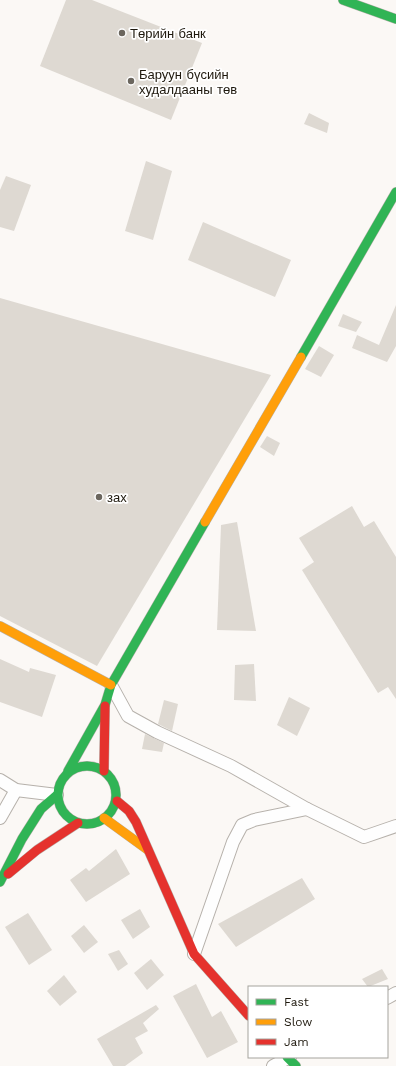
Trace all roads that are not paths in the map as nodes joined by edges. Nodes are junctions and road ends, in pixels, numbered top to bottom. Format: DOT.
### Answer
graph roads {
  1 [pos="343,0"];
  2 [pos="396,19"];
  3 [pos="396,192"];
  4 [pos="0,626"];
  5 [pos="111,685"];
  6 [pos="104,705"];
  7 [pos="104,770"];
  8 [pos="68,771"];
  9 [pos="0,780"];
  10 [pos="16,790"];
  11 [pos="57,795"];
  12 [pos="117,801"];
  13 [pos="307,809"];
  14 [pos="0,818"];
  15 [pos="104,818"];
  16 [pos="78,823"];
  17 [pos="396,826"];
  18 [pos="148,850"];
  19 [pos="2,880"];
  20 [pos="194,954"];
  21 [pos="248,1015"];
  22 [pos="291,1060"];
  23 [pos="273,1066"];
  1 -- 2 [label="main road"];
  3 -- 5 [label="main road"];
  4 -- 5 [label="main road"];
  5 -- 6 [label="main road"];
  5 -- 13 [label="street"];
  6 -- 7 [label="main road"];
  6 -- 8 [label="main road"];
  7 -- 8 [label="main road"];
  7 -- 12 [label="main road"];
  8 -- 11 [label="main road"];
  9 -- 10 [label="street"];
  10 -- 11 [label="street"];
  10 -- 14 [label="street"];
  11 -- 16 [label="main road"];
  11 -- 19 [label="main road"];
  12 -- 15 [label="main road"];
  12 -- 18 [label="main road"];
  13 -- 17 [label="street"];
  13 -- 20 [label="street"];
  15 -- 16 [label="main road"];
  15 -- 18 [label="main road"];
  16 -- 19 [label="main road"];
  18 -- 20 [label="main road"];
  20 -- 21 [label="main road"];
  22 -- 23 [label="street"];
}
